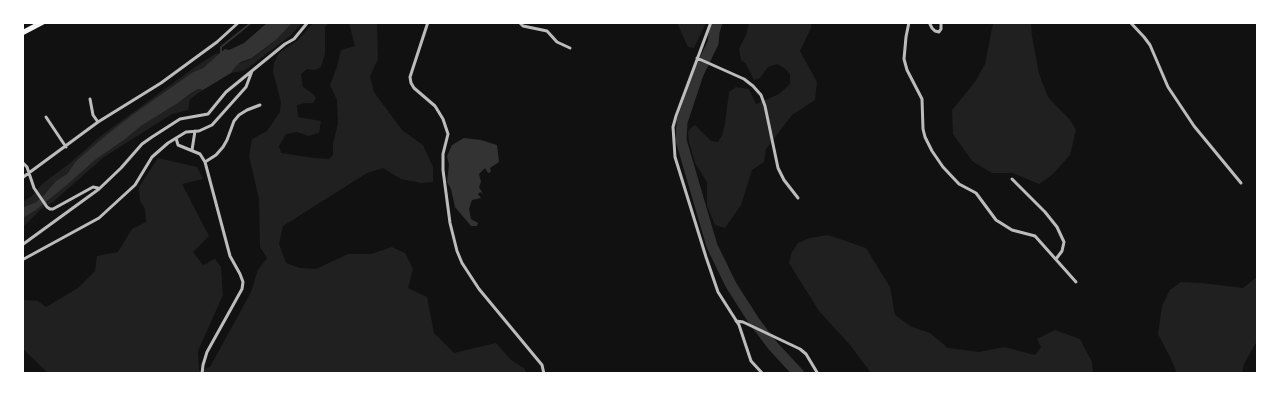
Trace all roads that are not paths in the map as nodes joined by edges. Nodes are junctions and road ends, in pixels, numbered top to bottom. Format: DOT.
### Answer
graph roads {
  1 [pos="43,22"];
  2 [pos="239,22"];
  3 [pos="308,22"];
  4 [pos="428,22"];
  5 [pos="519,22"];
  6 [pos="711,22"];
  7 [pos="909,22"];
  8 [pos="930,22"];
  9 [pos="941,22"];
  10 [pos="1130,22"];
  11 [pos="22,33"];
  12 [pos="570,48"];
  13 [pos="699,58"];
  14 [pos="252,70"];
  15 [pos="90,99"];
  16 [pos="260,105"];
  17 [pos="46,117"];
  18 [pos="98,122"];
  19 [pos="195,131"];
  20 [pos="176,138"];
  21 [pos="66,146"];
  22 [pos="192,150"];
  23 [pos="22,162"];
  24 [pos="205,162"];
  25 [pos="29,172"];
  26 [pos="22,178"];
  27 [pos="1012,179"];
  28 [pos="1241,183"];
  29 [pos="99,188"];
  30 [pos="798,198"];
  31 [pos="22,245"];
  32 [pos="1056,259"];
  33 [pos="22,260"];
  34 [pos="1076,282"];
  35 [pos="736,321"];
  36 [pos="202,374"];
  37 [pos="544,374"];
  38 [pos="763,374"];
  39 [pos="818,374"];
  1 -- 11 [label="highway"];
  2 -- 18 [label="street"];
  3 -- 14 [label="street"];
  4 -- 37 [label="street"];
  5 -- 12 [label="street"];
  6 -- 13 [label="street"];
  7 -- 32 [label="street"];
  8 -- 9 [label="street"];
  10 -- 28 [label="street"];
  13 -- 30 [label="street"];
  13 -- 35 [label="street"];
  14 -- 19 [label="street"];
  14 -- 29 [label="street"];
  15 -- 18 [label="street"];
  16 -- 24 [label="street"];
  17 -- 21 [label="street"];
  18 -- 21 [label="street"];
  19 -- 20 [label="street"];
  19 -- 22 [label="street"];
  20 -- 22 [label="street"];
  20 -- 33 [label="street"];
  21 -- 25 [label="street"];
  22 -- 24 [label="street"];
  23 -- 25 [label="street"];
  24 -- 36 [label="street"];
  25 -- 26 [label="street"];
  25 -- 29 [label="street"];
  27 -- 32 [label="street"];
  29 -- 31 [label="street"];
  32 -- 34 [label="street"];
  35 -- 38 [label="street"];
  35 -- 39 [label="street"];
}
